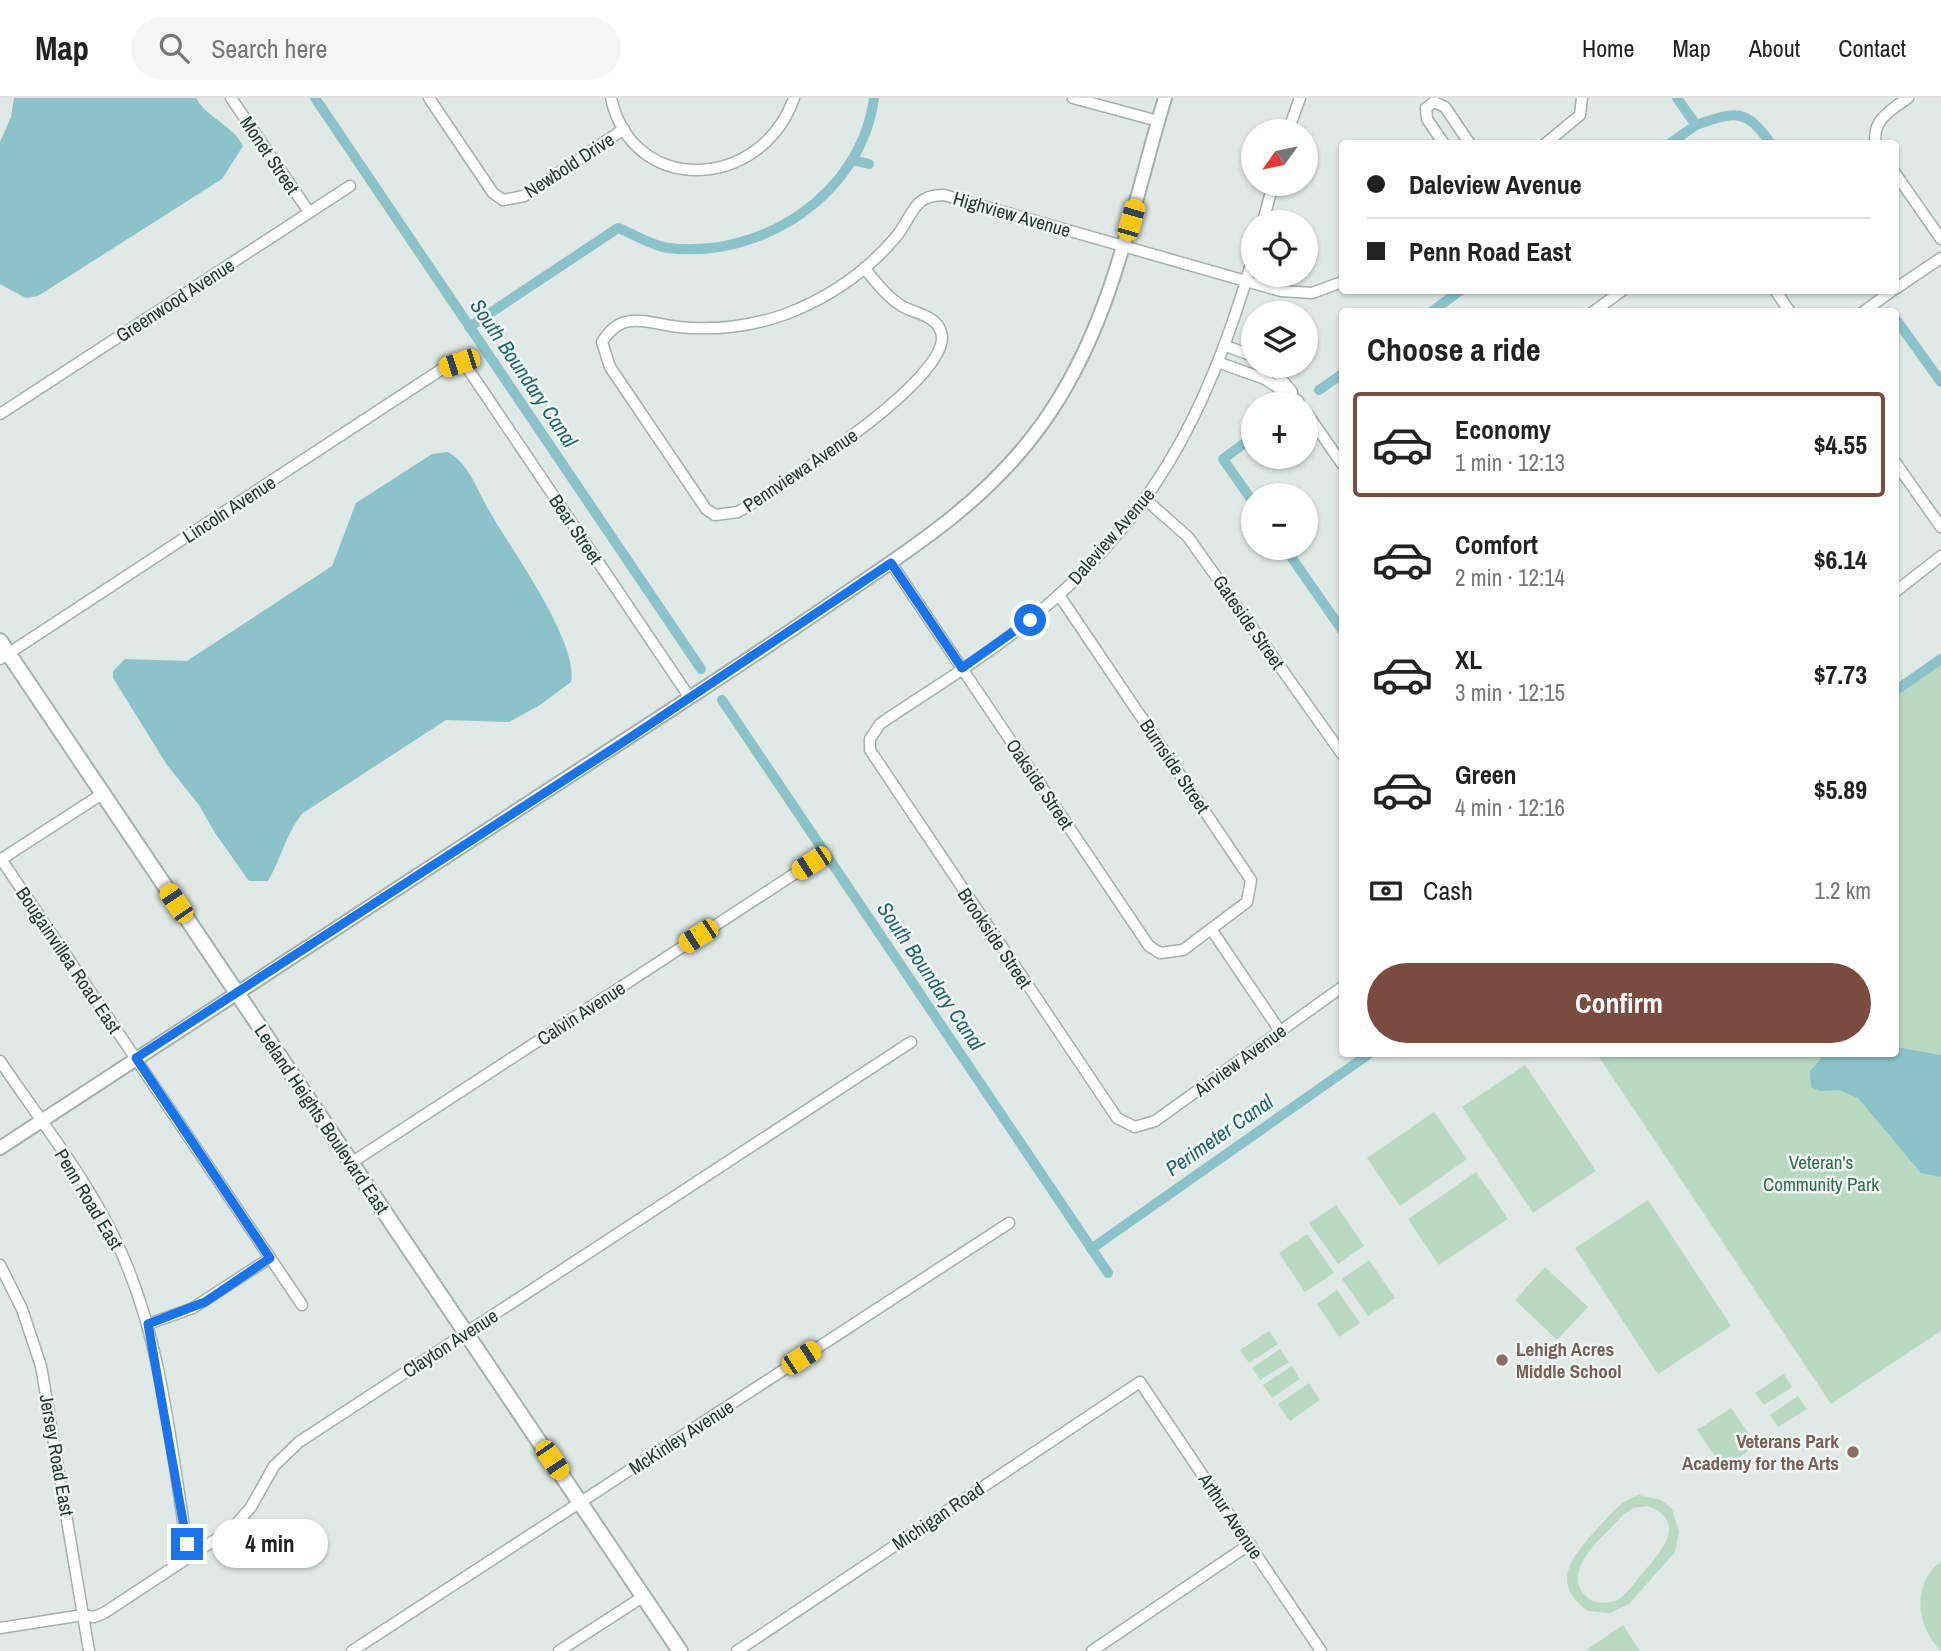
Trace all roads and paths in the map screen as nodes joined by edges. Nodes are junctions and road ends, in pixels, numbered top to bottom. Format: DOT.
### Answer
graph roads {
  1 [pos="232,98"];
  2 [pos="429,98"];
  3 [pos="611,98"];
  4 [pos="794,98"];
  5 [pos="1073,98"];
  6 [pos="1166,98"];
  7 [pos="1300,98"];
  8 [pos="1908,98"];
  9 [pos="1583,101"];
  10 [pos="1292,119"];
  11 [pos="1158,121"];
  12 [pos="624,129"];
  13 [pos="1441,140"];
  14 [pos="1468,140"];
  15 [pos="1550,140"];
  16 [pos="1875,140"];
  17 [pos="1899,179"];
  18 [pos="350,186"];
  19 [pos="309,212"];
  20 [pos="1941,239"];
  21 [pos="1124,245"];
  22 [pos="1941,258"];
  23 [pos="864,268"];
  24 [pos="1241,280"];
  25 [pos="1339,283"];
  26 [pos="1244,287"];
  27 [pos="1273,287"];
  28 [pos="1899,287"];
  29 [pos="1617,294"];
  30 [pos="1888,294"];
  31 [pos="1598,308"];
  32 [pos="1869,308"];
  33 [pos="602,342"];
  34 [pos="1226,346"];
  35 [pos="1241,352"];
  36 [pos="459,363"];
  37 [pos="1220,363"];
  38 [pos="1280,378"];
  39 [pos="1283,392"];
  40 [pos="1291,392"];
  41 [pos="1,412"];
  42 [pos="1318,429"];
  43 [pos="1339,460"];
  44 [pos="1899,468"];
  45 [pos="1145,499"];
  46 [pos="1941,527"];
  47 [pos="1941,556"];
  48 [pos="891,563"];
  49 [pos="1899,589"];
  50 [pos="1059,595"];
  51 [pos="3,651"];
  52 [pos="962,668"];
  53 [pos="690,698"];
  54 [pos="870,739"];
  55 [pos="1339,750"];
  56 [pos="102,794"];
  57 [pos="1,859"];
  58 [pos="811,863"];
  59 [pos="1211,929"];
  60 [pos="1339,989"];
  61 [pos="238,994"];
  62 [pos="1280,1031"];
  63 [pos="911,1042"];
  64 [pos="136,1058"];
  65 [pos="0,1061"];
  66 [pos="41,1121"];
  67 [pos="1135,1127"];
  68 [pos="0,1147"];
  69 [pos="351,1163"];
  70 [pos="1009,1223"];
  71 [pos="270,1258"];
  72 [pos="0,1265"];
  73 [pos="303,1305"];
  74 [pos="148,1324"];
  75 [pos="466,1333"];
  76 [pos="1140,1382"];
  77 [pos="580,1503"];
  78 [pos="1250,1544"];
  79 [pos="193,1555"];
  80 [pos="643,1596"];
  81 [pos="83,1615"];
  82 [pos="0,1628"];
  83 [pos="89,1651"];
  84 [pos="352,1651"];
  85 [pos="559,1651"];
  86 [pos="680,1651"];
  87 [pos="737,1651"];
  88 [pos="1091,1651"];
  89 [pos="1321,1651"];
  1 -- 19 [label="street, Monet Street"];
  2 -- 12 [label="street, Newbold Drive"];
  3 -- 12 [label="street"];
  4 -- 12 [label="street"];
  5 -- 11 [label="street"];
  6 -- 11 [label="street"];
  7 -- 10 [label="street"];
  8 -- 16 [label="street"];
  9 -- 15 [label="street"];
  11 -- 21 [label="street"];
  13 -- 14 [label="street"];
  17 -- 20 [label="street"];
  18 -- 19 [label="street, Greenwood Avenue"];
  19 -- 41 [label="street, Greenwood Avenue"];
  21 -- 23 [label="street, Highview Avenue"];
  21 -- 24 [label="street, Highview Avenue"];
  21 -- 48 [label="street"];
  22 -- 28 [label="street"];
  23 -- 33 [label="street, Highview Avenue"];
  23 -- 33 [label="street, Pennviewa Avenue"];
  25 -- 27 [label="street, Highview Avenue"];
  26 -- 34 [label="street, Daleview Avenue"];
  29 -- 31 [label="street"];
  30 -- 32 [label="street"];
  34 -- 35 [label="street"];
  34 -- 37 [label="street, Daleview Avenue"];
  36 -- 51 [label="street, Lincoln Avenue"];
  36 -- 53 [label="street, Bear Street"];
  37 -- 39 [label="street"];
  37 -- 45 [label="street, Daleview Avenue"];
  38 -- 40 [label="street"];
  42 -- 43 [label="street"];
  44 -- 46 [label="street"];
  45 -- 50 [label="street, Daleview Avenue"];
  45 -- 55 [label="street, Gateside Street"];
  47 -- 49 [label="street"];
  48 -- 52 [label="street, Oakside Street"];
  48 -- 53 [label="street"];
  50 -- 52 [label="street, Daleview Avenue"];
  50 -- 59 [label="street, Burnside Street"];
  51 -- 56 [label="main road, Leeland Heights Boulevard East"];
  52 -- 54 [label="street, Daleview Avenue"];
  52 -- 59 [label="street, Oakside Street"];
  53 -- 61 [label="street"];
  54 -- 67 [label="street, Brookside Street"];
  56 -- 57 [label="street"];
  56 -- 61 [label="main road, Leeland Heights Boulevard East"];
  57 -- 64 [label="street, Bougainvillea Road East"];
  58 -- 69 [label="street, Calvin Avenue"];
  59 -- 62 [label="street"];
  60 -- 62 [label="street, Airview Avenue"];
  61 -- 64 [label="street"];
  61 -- 69 [label="main road, Leeland Heights Boulevard East"];
  62 -- 67 [label="street, Airview Avenue"];
  63 -- 75 [label="street, Clayton Avenue"];
  64 -- 66 [label="street"];
  64 -- 71 [label="street, Bougainvillea Road East"];
  65 -- 66 [label="street, Penn Road East"];
  66 -- 68 [label="street"];
  66 -- 74 [label="street, Penn Road East"];
  69 -- 75 [label="main road, Leeland Heights Boulevard East"];
  70 -- 77 [label="street, McKinley Avenue"];
  71 -- 73 [label="street, Bougainvillea Road East"];
  71 -- 74 [label="street"];
  72 -- 81 [label="street, Jersey Road East"];
  74 -- 79 [label="street, Penn Road East"];
  75 -- 77 [label="main road, Leeland Heights Boulevard East"];
  75 -- 79 [label="street, Clayton Avenue"];
  76 -- 78 [label="street, Arthur Avenue"];
  76 -- 87 [label="street, Michigan Road"];
  77 -- 80 [label="main road, Leeland Heights Boulevard East"];
  77 -- 84 [label="street, McKinley Avenue"];
  78 -- 88 [label="street"];
  78 -- 89 [label="street, Arthur Avenue"];
  79 -- 81 [label="street, Clayton Avenue"];
  80 -- 85 [label="street"];
  80 -- 86 [label="main road, Leeland Heights Boulevard East"];
  81 -- 82 [label="street, Clayton Avenue"];
  81 -- 83 [label="street, Jersey Road East"];
}
